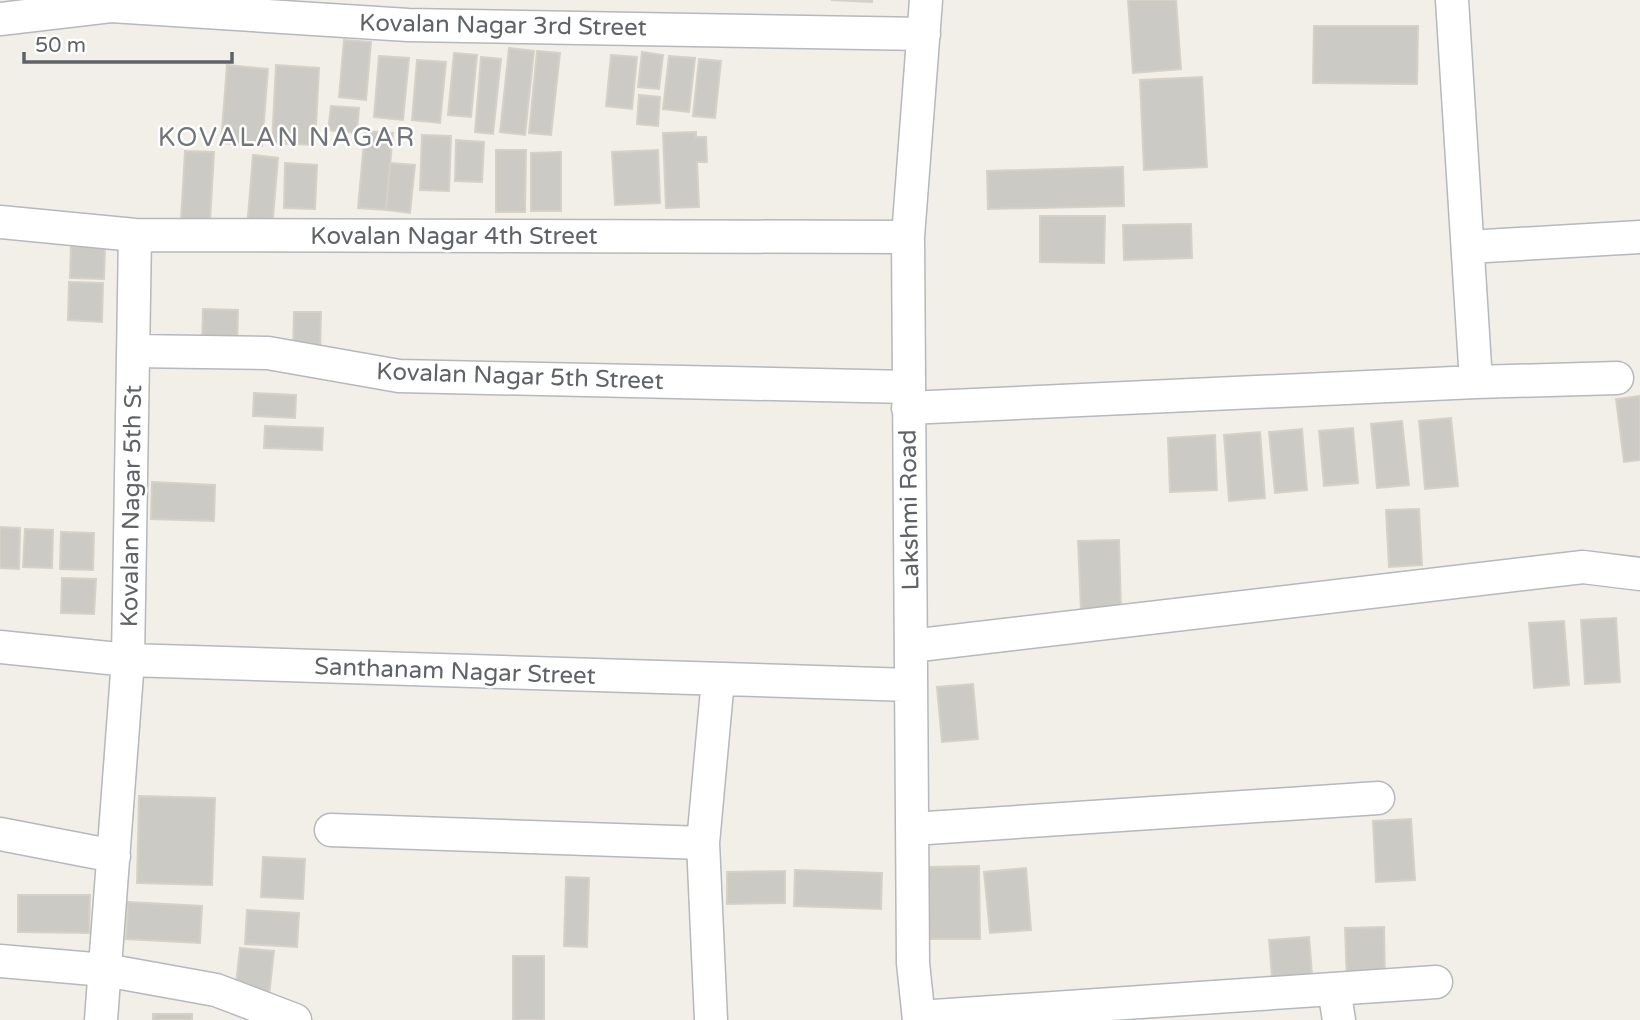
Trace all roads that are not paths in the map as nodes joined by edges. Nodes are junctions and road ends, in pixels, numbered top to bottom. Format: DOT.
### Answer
graph roads {
  1 [pos="926,0"];
  2 [pos="1452,0"];
  3 [pos="0,19"];
  4 [pos="924,34"];
  5 [pos="0,222"];
  6 [pos="135,235"];
  7 [pos="908,237"];
  8 [pos="1640,237"];
  9 [pos="1468,247"];
  10 [pos="133,351"];
  11 [pos="1617,378"];
  12 [pos="1476,382"];
  13 [pos="909,398"];
  14 [pos="1640,574"];
  15 [pos="911,646"];
  16 [pos="0,647"];
  17 [pos="128,660"];
  18 [pos="718,679"];
  19 [pos="910,685"];
  20 [pos="1378,798"];
  21 [pos="912,829"];
  22 [pos="331,830"];
  23 [pos="0,834"];
  24 [pos="703,844"];
  25 [pos="114,856"];
  26 [pos="0,961"];
  27 [pos="105,970"];
  28 [pos="1436,982"];
  29 [pos="1334,989"];
  30 [pos="919,1018"];
  31 [pos="101,1020"];
  32 [pos="295,1020"];
  33 [pos="711,1020"];
  34 [pos="1339,1020"];
  1 -- 4 [label="street, Lakshmi Road"];
  2 -- 9 [label="street"];
  3 -- 4 [label="street, Kovalan Nagar 3rd Street"];
  4 -- 7 [label="street, Lakshmi Road"];
  5 -- 6 [label="street, Kovalan Nagar 4th Street"];
  6 -- 7 [label="street, Kovalan Nagar 4th Street"];
  6 -- 10 [label="street, Kovalan Nagar 5th St"];
  7 -- 13 [label="street, Lakshmi Road"];
  8 -- 9 [label="street"];
  9 -- 12 [label="street"];
  10 -- 13 [label="street, Kovalan Nagar 5th Street"];
  10 -- 17 [label="street, Kovalan Nagar 5th St"];
  11 -- 12 [label="street, Kovalan Nagar 5th Street"];
  12 -- 13 [label="street, Kovalan Nagar 5th Street"];
  13 -- 15 [label="street, Lakshmi Road"];
  14 -- 15 [label="street"];
  15 -- 19 [label="street, Lakshmi Road"];
  16 -- 17 [label="street, Santhanam Nagar Street"];
  17 -- 18 [label="street, Santhanam Nagar Street"];
  17 -- 25 [label="street, Kovalan Nagar 5th St"];
  18 -- 19 [label="street, Santhanam Nagar Street"];
  18 -- 24 [label="street"];
  19 -- 21 [label="street, Lakshmi Road"];
  20 -- 21 [label="street"];
  21 -- 30 [label="street, Lakshmi Road"];
  22 -- 24 [label="street"];
  23 -- 25 [label="street"];
  24 -- 33 [label="street"];
  25 -- 27 [label="street, Kovalan Nagar 5th St"];
  26 -- 27 [label="street"];
  27 -- 31 [label="street, Kovalan Nagar 5th St"];
  27 -- 32 [label="street"];
  28 -- 29 [label="street"];
  29 -- 30 [label="street"];
  29 -- 34 [label="street"];
}
